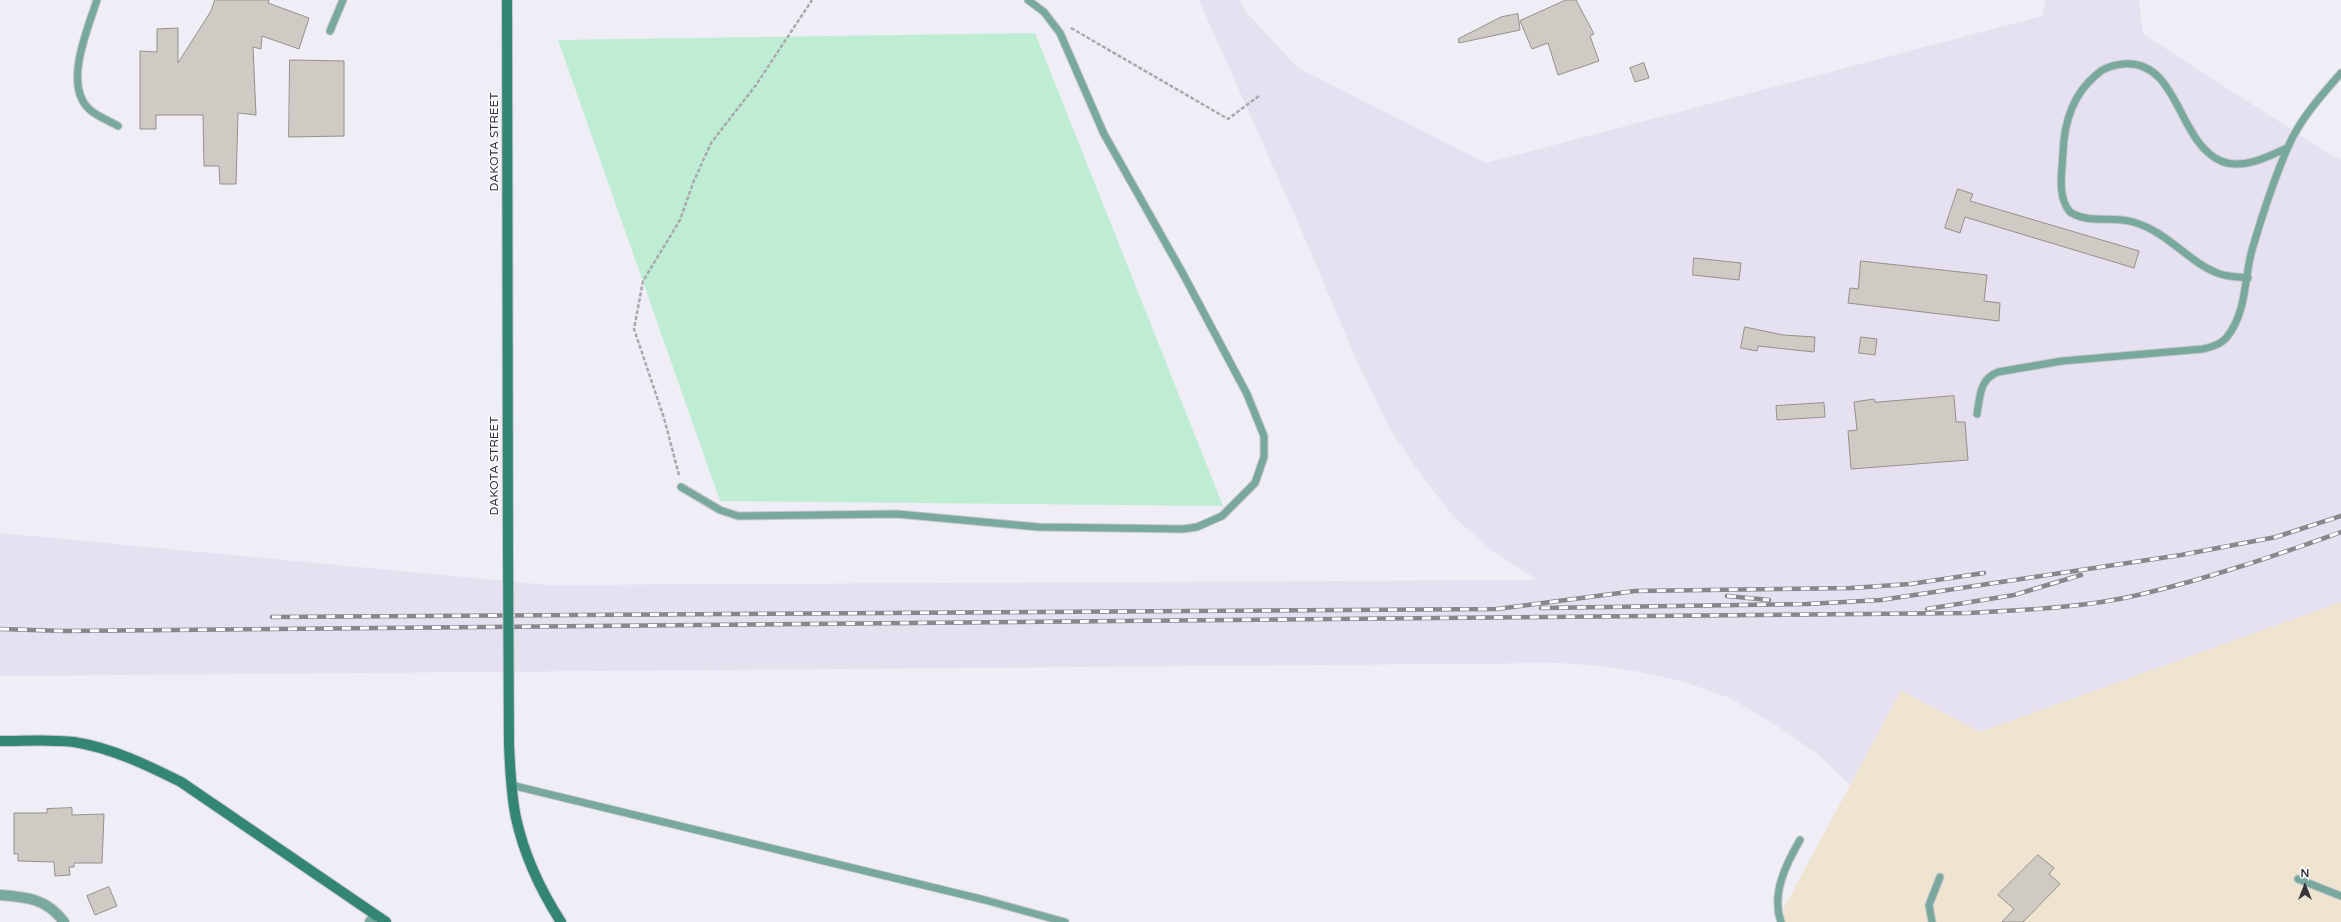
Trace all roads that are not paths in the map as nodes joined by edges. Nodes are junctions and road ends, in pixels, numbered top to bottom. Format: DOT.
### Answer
graph roads {
  1 [pos="97,0"];
  2 [pos="343,0"];
  3 [pos="507,0"];
  4 [pos="1028,0"];
  5 [pos="330,31"];
  6 [pos="2341,73"];
  7 [pos="118,126"];
  8 [pos="2287,148"];
  9 [pos="2248,278"];
  10 [pos="1977,414"];
  11 [pos="682,487"];
  12 [pos="0,741"];
  13 [pos="511,785"];
  14 [pos="1800,840"];
  15 [pos="1940,877"];
  16 [pos="2298,879"];
  17 [pos="0,895"];
  18 [pos="2341,896"];
  19 [pos="373,919"];
  20 [pos="64,922"];
  21 [pos="386,922"];
  22 [pos="561,922"];
  23 [pos="1065,922"];
  24 [pos="1781,922"];
  25 [pos="1932,922"];
  1 -- 7 [label="lane"];
  2 -- 5 [label="lane"];
  3 -- 13 [label="street, DAKOTA STREET, bridge"];
  4 -- 11 [label="lane"];
  6 -- 8 [label="lane"];
  8 -- 9 [label="lane"];
  8 -- 9 [label="lane"];
  9 -- 10 [label="lane"];
  12 -- 19 [label="street"];
  13 -- 22 [label="street, DAKOTA STREET"];
  13 -- 23 [label="lane"];
  14 -- 24 [label="lane"];
  15 -- 25 [label="lane"];
  16 -- 18 [label="lane"];
  17 -- 20 [label="street"];
  19 -- 21 [label="street"];
}
